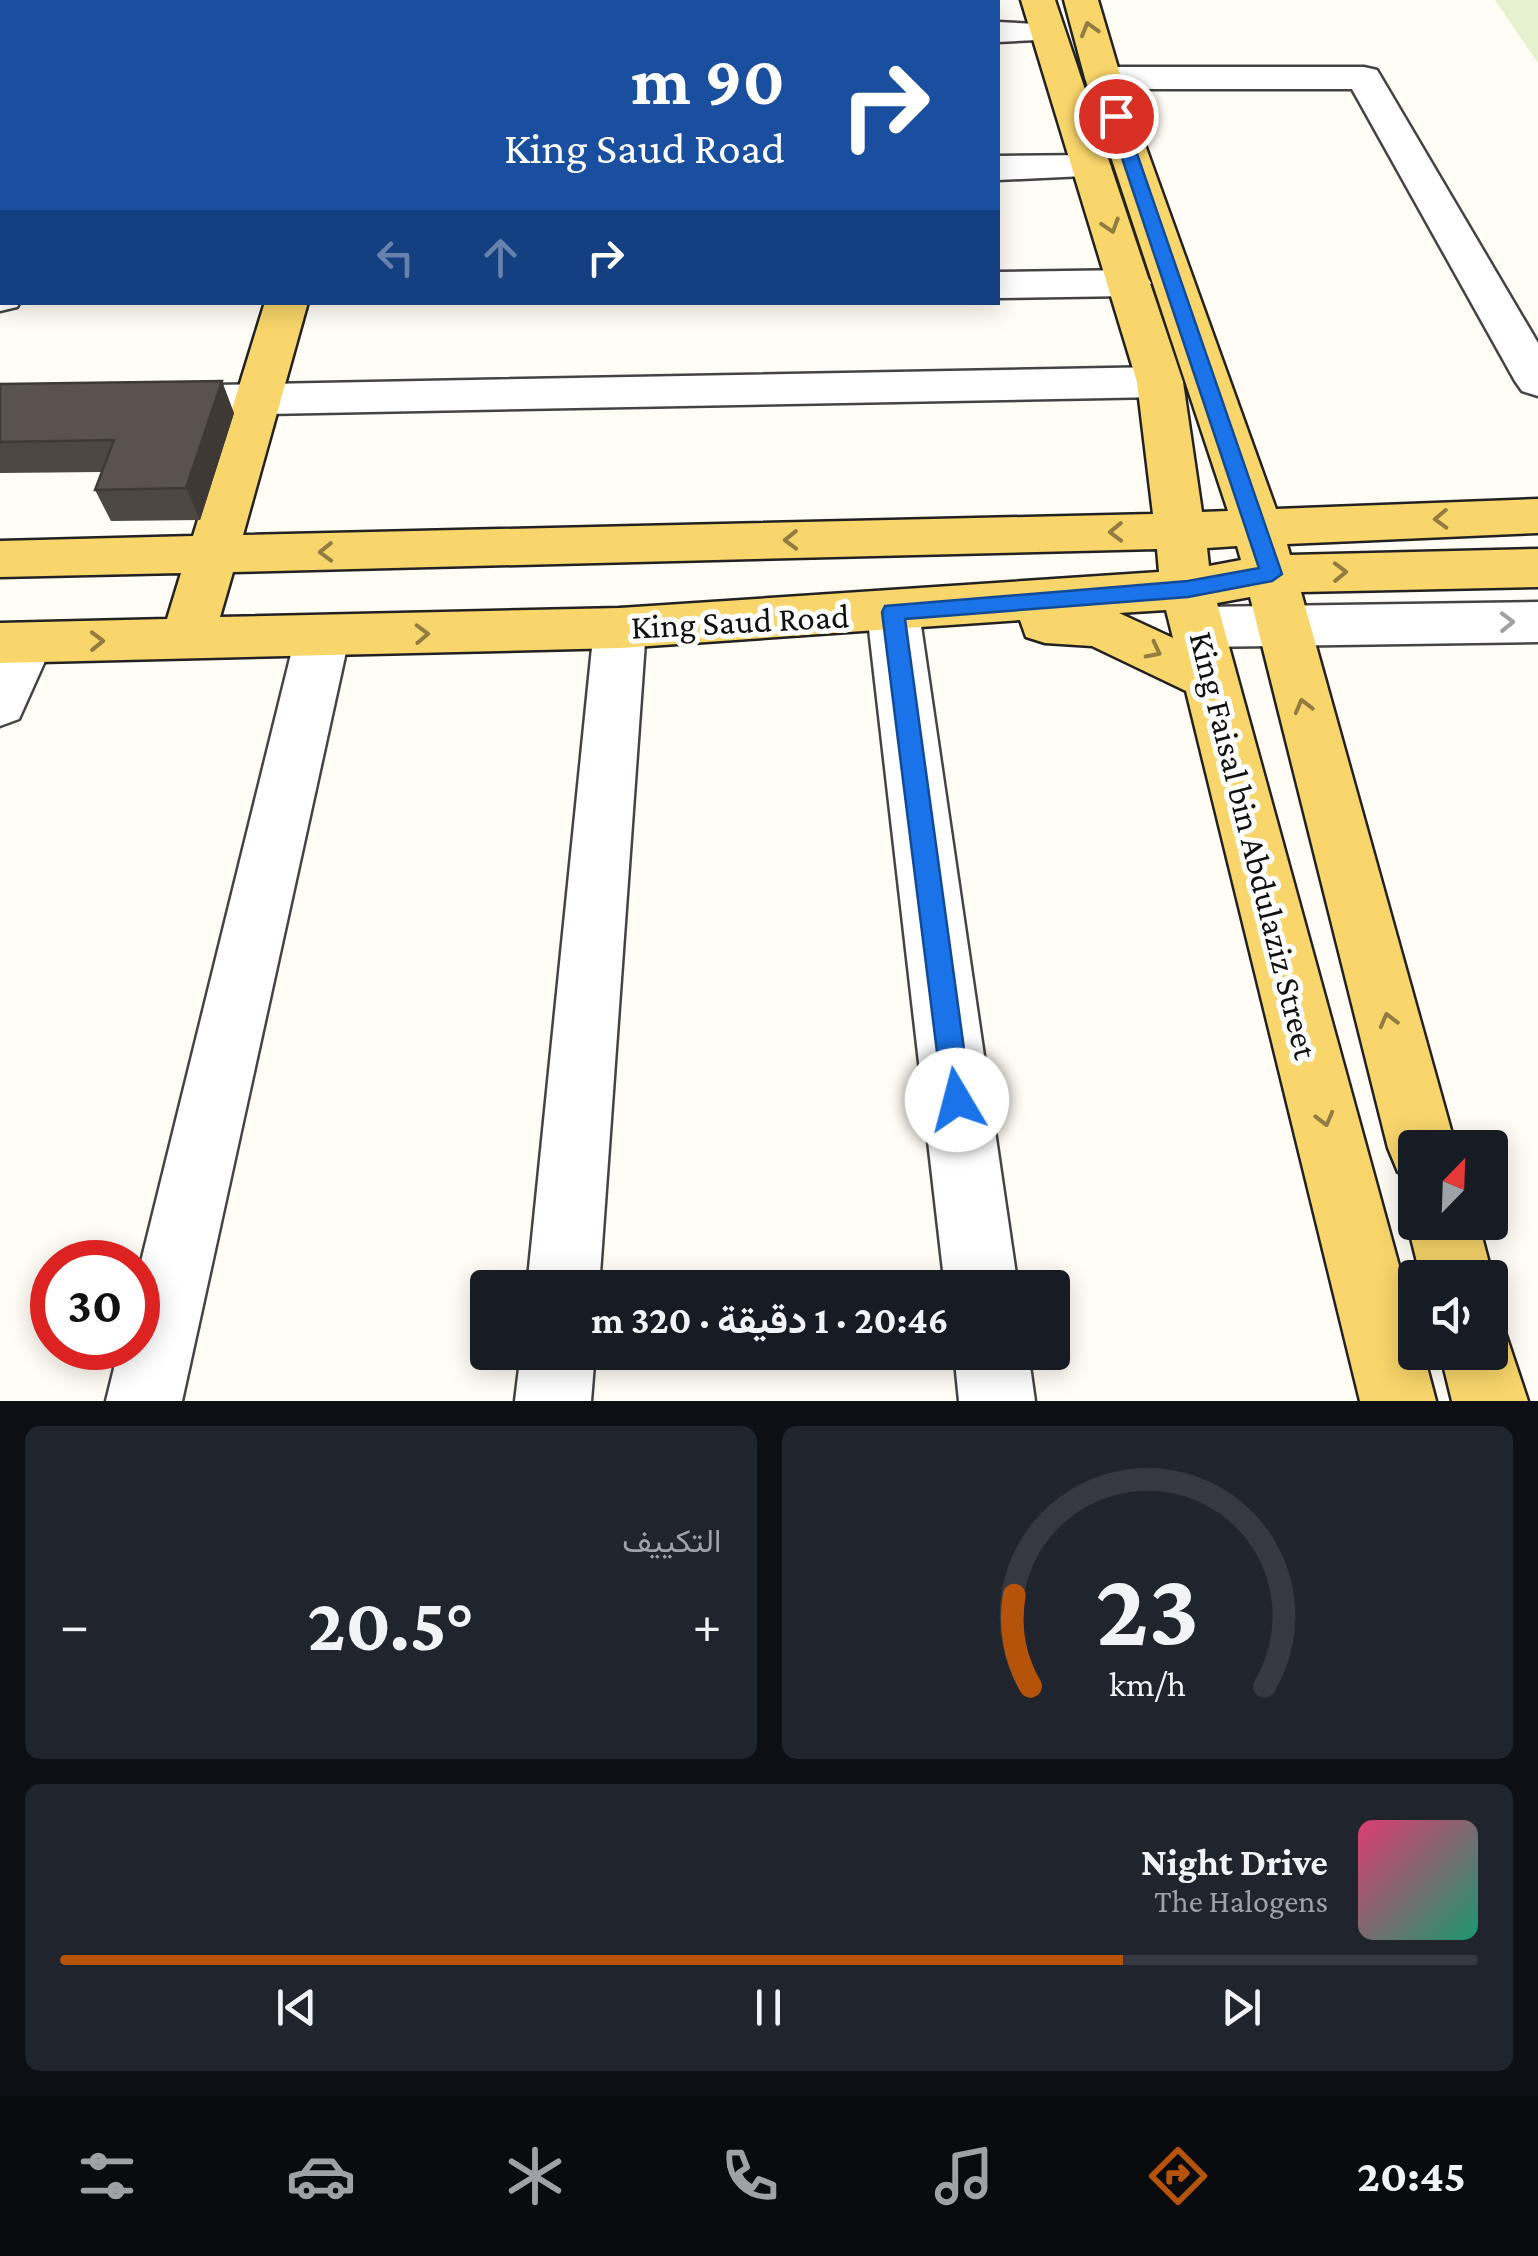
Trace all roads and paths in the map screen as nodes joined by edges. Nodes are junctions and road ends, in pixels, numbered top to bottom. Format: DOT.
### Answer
graph roads {
  1 [pos="1041,16"];
  2 [pos="1103,78"];
  3 [pos="1092,167"];
  4 [pos="1000,168"];
  5 [pos="1130,283"];
  6 [pos="1000,285"];
  7 [pos="286,305"];
  8 [pos="1538,381"];
  9 [pos="1160,382"];
  10 [pos="258,399"];
  11 [pos="0,404"];
  12 [pos="1538,516"];
  13 [pos="1180,530"];
  14 [pos="1264,550"];
  15 [pos="210,554"];
  16 [pos="0,558"];
  17 [pos="1538,568"];
  18 [pos="908,611"];
  19 [pos="1538,622"];
  20 [pos="1282,626"];
  21 [pos="620,628"];
  22 [pos="1199,632"];
  23 [pos="322,638"];
  24 [pos="187,640"];
  25 [pos="13,643"];
  26 [pos="0,704"];
  27 [pos="1417,1130"];
  28 [pos="565,1270"];
  29 [pos="980,1270"];
  30 [pos="557,1370"];
  31 [pos="993,1370"];
  32 [pos="1482,1370"];
  33 [pos="144,1401"];
  34 [pos="554,1401"];
  35 [pos="997,1401"];
  36 [pos="1398,1401"];
  37 [pos="1490,1401"];
  2 -- 1 [label="main road, King Faisal bin Abdulaziz Street, one-way"];
  1 -- 3 [label="main road, King Faisal bin Abdulaziz Street"];
  2 -- 8 [label="street"];
  2 -- 14 [label="main road, King Faisal bin Abdulaziz Street"];
  3 -- 4 [label="street"];
  3 -- 5 [label="main road, King Faisal bin Abdulaziz Street, one-way"];
  5 -- 6 [label="street"];
  5 -- 9 [label="main road, King Faisal bin Abdulaziz Street"];
  7 -- 10 [label="main road"];
  9 -- 10 [label="street"];
  9 -- 13 [label="main road, King Faisal bin Abdulaziz Street"];
  10 -- 11 [label="street"];
  10 -- 15 [label="main road"];
  12 -- 14 [label="main road, King Saud Road, one-way"];
  13 -- 14 [label="main road, King Saud Road"];
  13 -- 15 [label="main road, King Saud Road, one-way"];
  13 -- 22 [label="main road, King Faisal bin Abdulaziz Street"];
  14 -- 17 [label="main road, King Saud Road, one-way"];
  14 -- 20 [label="main road, King Faisal bin Abdulaziz Street"];
  14 -- 22 [label="main road, King Saud Road"];
  15 -- 16 [label="main road, King Saud Road"];
  15 -- 24 [label="main road"];
  18 -- 21 [label="main road, King Saud Road"];
  18 -- 22 [label="main road, King Saud Road"];
  18 -- 22 [label="main road, one-way"];
  18 -- 29 [label="street"];
  20 -- 19 [label="street, one-way"];
  20 -- 22 [label="street"];
  27 -- 20 [label="main road, King Faisal bin Abdulaziz Street, one-way"];
  23 -- 21 [label="main road, King Saud Road, one-way"];
  21 -- 28 [label="street"];
  22 -- 36 [label="main road, King Faisal bin Abdulaziz Street, one-way"];
  23 -- 24 [label="main road, King Saud Road"];
  23 -- 33 [label="street"];
  25 -- 24 [label="main road, King Saud Road, one-way"];
  25 -- 26 [label="street"];
  30 -- 34 [label="street"];
  31 -- 35 [label="street"];
  32 -- 37 [label="main road"];
}
